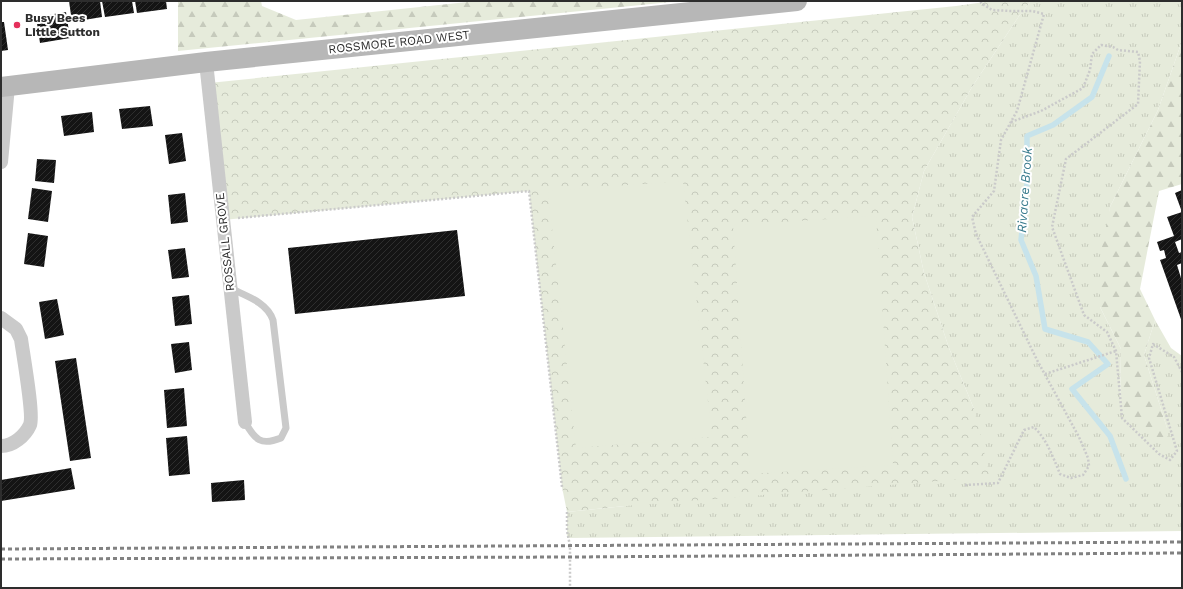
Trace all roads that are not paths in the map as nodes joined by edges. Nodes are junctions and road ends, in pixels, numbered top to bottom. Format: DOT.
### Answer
graph roads {
  1 [pos="797,1"];
  2 [pos="206,62"];
  3 [pos="5,87"];
  4 [pos="1,162"];
  5 [pos="230,288"];
  6 [pos="1,318"];
  7 [pos="245,422"];
  8 [pos="1,446"];
  1 -- 2 [label="main road, ROSSMORE ROAD WEST"];
  2 -- 3 [label="main road, ROSSMORE ROAD WEST"];
  2 -- 5 [label="street, ROSSALL GROVE"];
  3 -- 4 [label="street"];
  5 -- 7 [label="street, ROSSALL GROVE"];
  5 -- 7 [label="lane"];
  6 -- 8 [label="street"];
}
